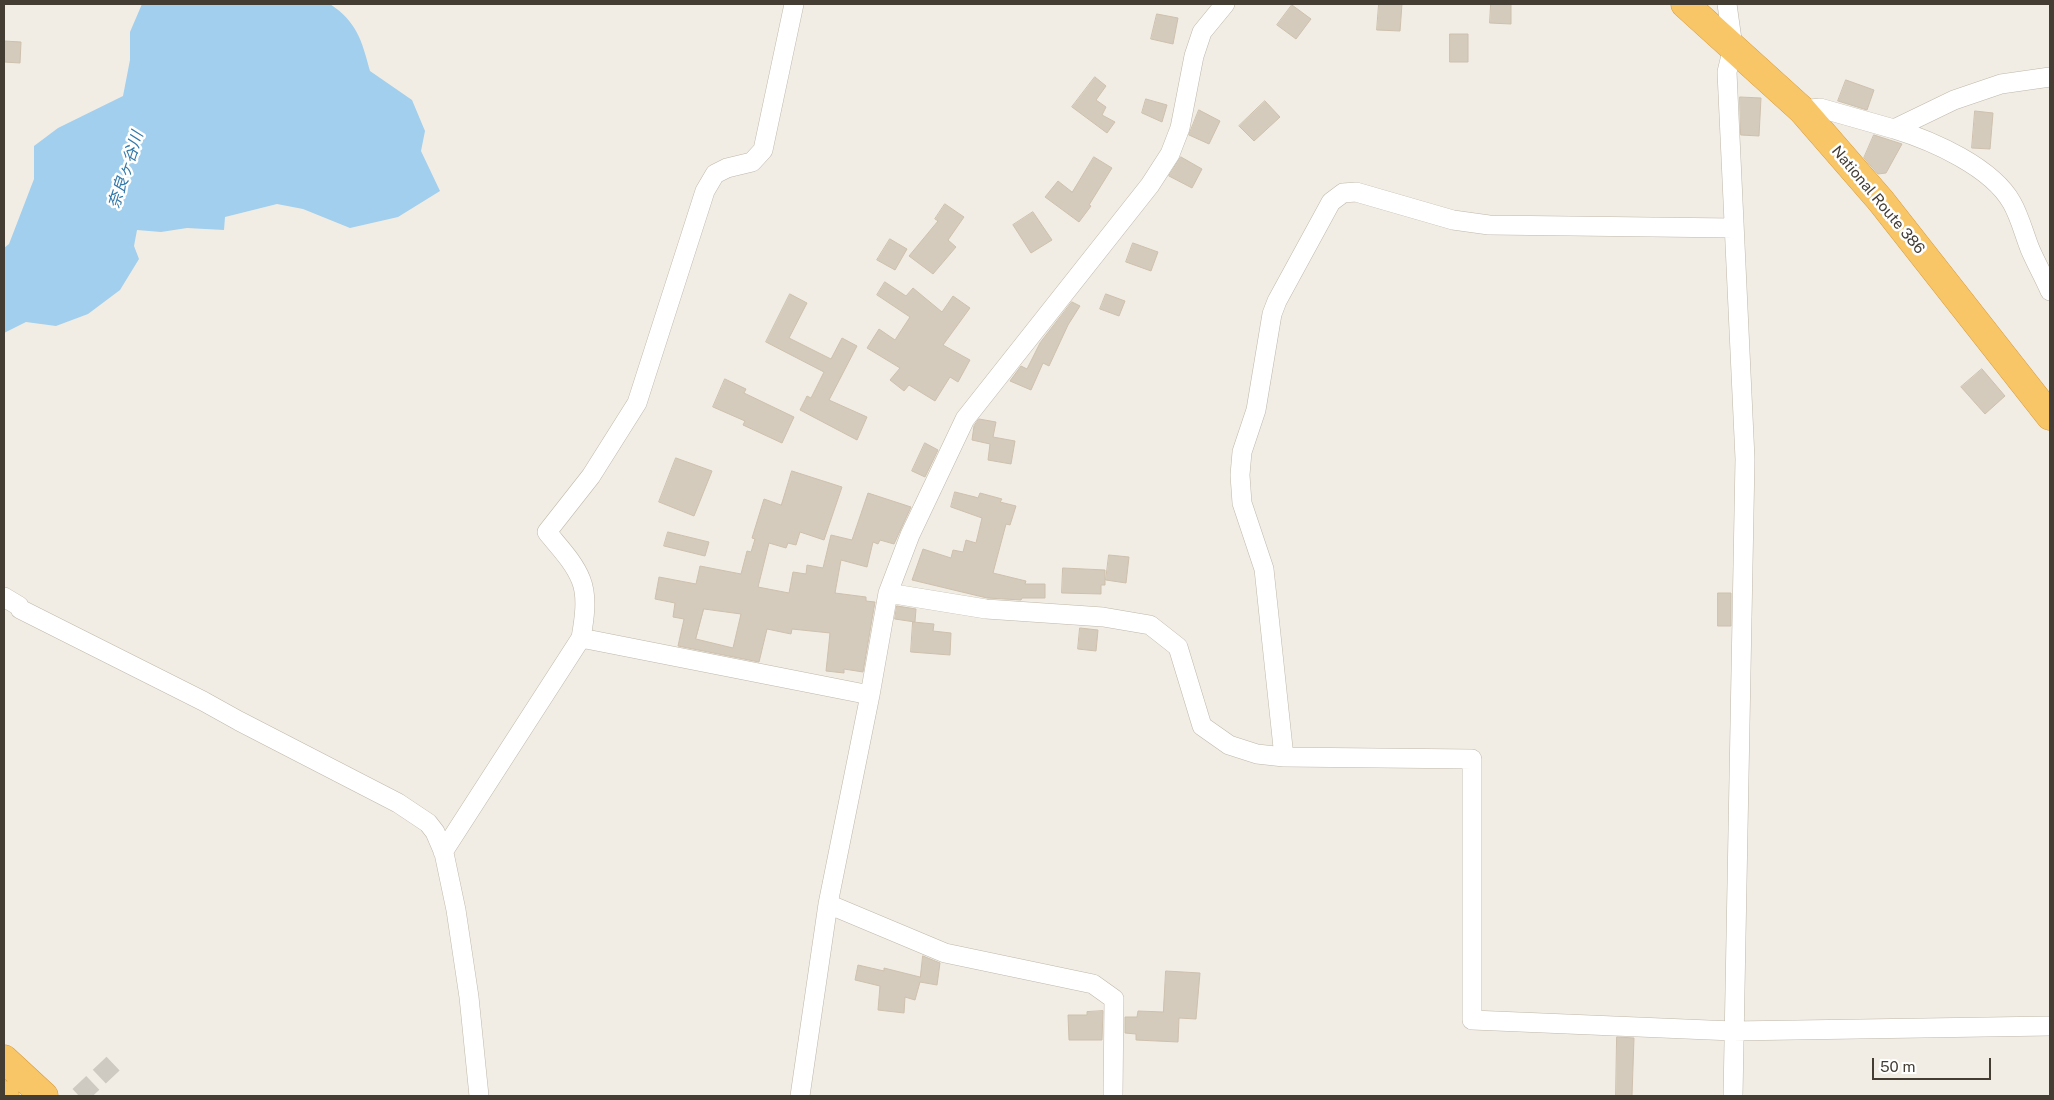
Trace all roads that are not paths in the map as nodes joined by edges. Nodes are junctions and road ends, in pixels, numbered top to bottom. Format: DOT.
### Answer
graph roads {
  1 [pos="794,4"];
  2 [pos="1225,4"];
  3 [pos="1685,4"];
  4 [pos="1727,4"];
  5 [pos="1733,47"];
  6 [pos="2050,77"];
  7 [pos="1802,110"];
  8 [pos="1894,129"];
  9 [pos="1733,228"];
  10 [pos="2050,291"];
  11 [pos="2050,416"];
  12 [pos="888,593"];
  13 [pos="4,597"];
  14 [pos="580,638"];
  15 [pos="870,695"];
  16 [pos="1284,757"];
  17 [pos="443,852"];
  18 [pos="828,904"];
  19 [pos="2050,1026"];
  20 [pos="1733,1031"];
  21 [pos="4,1059"];
  22 [pos="44,1096"];
  23 [pos="479,1096"];
  24 [pos="800,1096"];
  25 [pos="1114,1096"];
  26 [pos="1732,1096"];
  1 -- 14 [label="street"];
  2 -- 12 [label="street"];
  3 -- 5 [label="highway, National Route 386"];
  4 -- 5 [label="street"];
  5 -- 7 [label="highway, National Route 386"];
  5 -- 9 [label="street"];
  6 -- 8 [label="street"];
  7 -- 8 [label="street"];
  7 -- 11 [label="highway, National Route 386"];
  8 -- 10 [label="street"];
  9 -- 16 [label="street"];
  9 -- 20 [label="street"];
  12 -- 15 [label="street"];
  12 -- 16 [label="street"];
  13 -- 17 [label="street"];
  14 -- 15 [label="street"];
  14 -- 17 [label="street"];
  15 -- 18 [label="street"];
  16 -- 20 [label="street"];
  17 -- 23 [label="street"];
  18 -- 24 [label="street"];
  18 -- 25 [label="street"];
  19 -- 20 [label="street"];
  20 -- 26 [label="street"];
  21 -- 22 [label="highway"];
}
